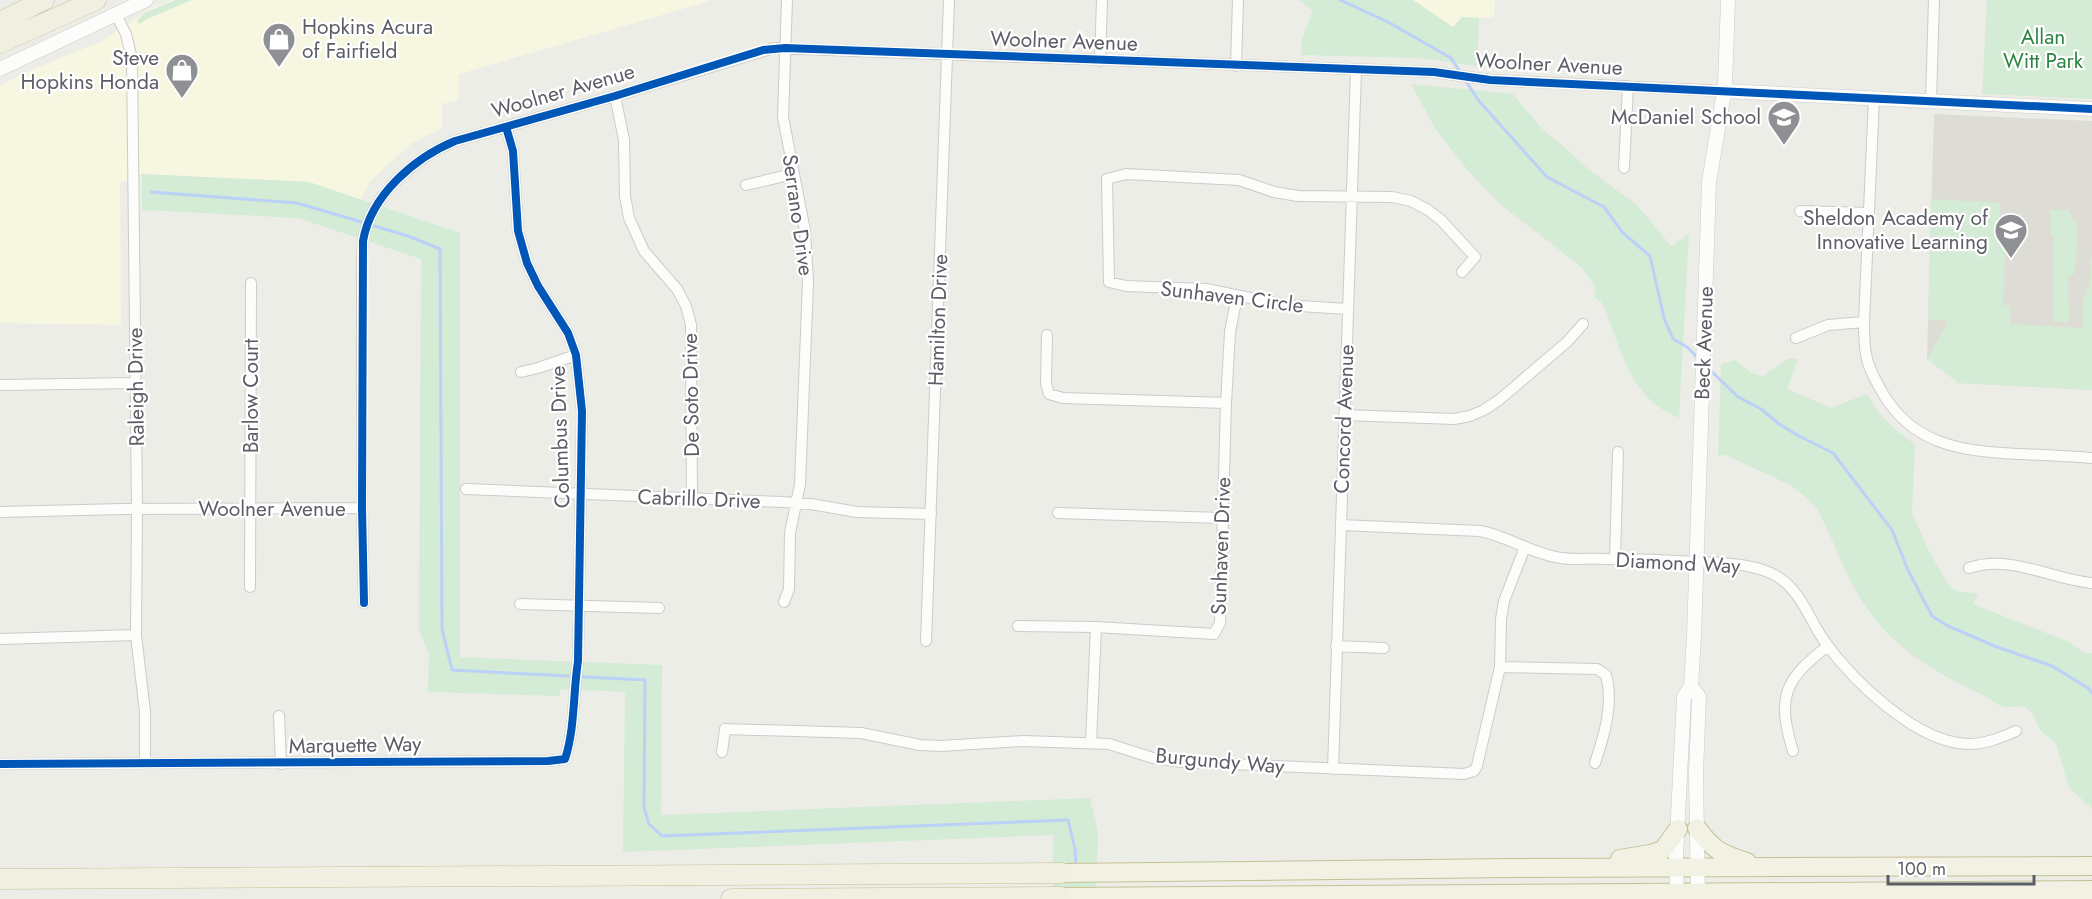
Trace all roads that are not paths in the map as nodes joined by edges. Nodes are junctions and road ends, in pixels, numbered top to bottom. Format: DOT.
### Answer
graph roads {
  1 [pos="44,0"];
  2 [pos="96,0"];
  3 [pos="146,0"];
  4 [pos="787,0"];
  5 [pos="949,0"];
  6 [pos="1102,0"];
  7 [pos="1238,0"];
  8 [pos="1728,0"];
  9 [pos="1934,0"];
  10 [pos="115,13"];
  11 [pos="0,22"];
  12 [pos="0,43"];
  13 [pos="785,48"];
  14 [pos="946,55"];
  15 [pos="1100,61"];
  16 [pos="1236,66"];
  17 [pos="0,69"];
  18 [pos="1356,70"];
  19 [pos="1628,86"];
  20 [pos="1724,92"];
  21 [pos="615,96"];
  22 [pos="1874,99"];
  23 [pos="1931,101"];
  24 [pos="2092,110"];
  25 [pos="506,127"];
  26 [pos="1624,168"];
  27 [pos="794,174"];
  28 [pos="746,185"];
  29 [pos="1352,196"];
  30 [pos="1800,211"];
  31 [pos="1868,213"];
  32 [pos="1462,272"];
  33 [pos="251,283"];
  34 [pos="1237,296"];
  35 [pos="1347,309"];
  36 [pos="1864,322"];
  37 [pos="1583,324"];
  38 [pos="1047,335"];
  39 [pos="1796,338"];
  40 [pos="576,355"];
  41 [pos="521,372"];
  42 [pos="136,382"];
  43 [pos="0,385"];
  44 [pos="1226,403"];
  45 [pos="1344,415"];
  46 [pos="1618,452"];
  47 [pos="2092,458"];
  48 [pos="466,489"];
  49 [pos="581,495"];
  50 [pos="692,498"];
  51 [pos="796,503"];
  52 [pos="362,508"];
  53 [pos="137,509"];
  54 [pos="251,509"];
  55 [pos="0,512"];
  56 [pos="1058,513"];
  57 [pos="931,514"];
  58 [pos="1223,518"];
  59 [pos="1341,525"];
  60 [pos="1525,547"];
  61 [pos="1615,559"];
  62 [pos="1697,562"];
  63 [pos="1969,568"];
  64 [pos="2092,583"];
  65 [pos="250,587"];
  66 [pos="783,602"];
  67 [pos="364,603"];
  68 [pos="520,604"];
  69 [pos="580,606"];
  70 [pos="659,608"];
  71 [pos="1018,626"];
  72 [pos="1096,627"];
  73 [pos="136,635"];
  74 [pos="0,639"];
  75 [pos="927,641"];
  76 [pos="1336,646"];
  77 [pos="1828,646"];
  78 [pos="1384,648"];
  79 [pos="1500,667"];
  80 [pos="1691,686"];
  81 [pos="279,716"];
  82 [pos="2016,731"];
  83 [pos="1091,743"];
  84 [pos="1792,751"];
  85 [pos="722,752"];
  86 [pos="565,759"];
  87 [pos="1595,763"];
  88 [pos="0,764"];
  89 [pos="145,764"];
  90 [pos="281,764"];
  91 [pos="1333,769"];
  92 [pos="1697,828"];
  93 [pos="1678,829"];
  94 [pos="2092,866"];
  95 [pos="0,867"];
  96 [pos="1512,868"];
  97 [pos="1698,868"];
  98 [pos="1769,868"];
  99 [pos="1676,869"];
  100 [pos="1062,873"];
  101 [pos="0,879"];
  102 [pos="96,879"];
  103 [pos="2092,890"];
  104 [pos="1836,891"];
  105 [pos="1634,896"];
  106 [pos="1677,896"];
  107 [pos="1698,896"];
  108 [pos="1061,897"];
  109 [pos="731,899"];
  110 [pos="1796,899"];
  1 -- 11 [label="highway"];
  2 -- 12 [label="highway"];
  3 -- 10 [label="street"];
  4 -- 13 [label="street, Serrano Drive"];
  5 -- 14 [label="street, Hamilton Drive"];
  6 -- 15 [label="street"];
  7 -- 16 [label="street"];
  8 -- 20 [label="street, Beck Avenue"];
  9 -- 23 [label="street"];
  10 -- 17 [label="street"];
  10 -- 42 [label="street, Raleigh Drive"];
  13 -- 14 [label="street, Woolner Avenue"];
  13 -- 21 [label="street, Woolner Avenue"];
  13 -- 27 [label="street, Serrano Drive"];
  14 -- 15 [label="street, Woolner Avenue"];
  14 -- 57 [label="street, Hamilton Drive"];
  15 -- 16 [label="street, Woolner Avenue"];
  16 -- 18 [label="street, Woolner Avenue"];
  18 -- 19 [label="street, Woolner Avenue"];
  18 -- 29 [label="street, Concord Avenue"];
  19 -- 20 [label="street, Woolner Avenue"];
  19 -- 26 [label="street"];
  20 -- 22 [label="street, Woolner Avenue"];
  20 -- 62 [label="street, Beck Avenue"];
  21 -- 25 [label="street, Woolner Avenue"];
  21 -- 50 [label="street, De Soto Drive"];
  22 -- 23 [label="street, Woolner Avenue"];
  22 -- 31 [label="street"];
  23 -- 24 [label="street, Woolner Avenue"];
  25 -- 40 [label="street, Columbus Drive"];
  25 -- 52 [label="street, Woolner Avenue"];
  27 -- 28 [label="street"];
  27 -- 51 [label="street, Serrano Drive"];
  29 -- 32 [label="street"];
  29 -- 34 [label="street, Sunhaven Circle"];
  29 -- 35 [label="street, Concord Avenue"];
  30 -- 31 [label="street"];
  31 -- 36 [label="street"];
  33 -- 54 [label="street, Barlow Court"];
  34 -- 35 [label="street, Sunhaven Circle"];
  34 -- 44 [label="street, Sunhaven Drive"];
  35 -- 45 [label="street, Concord Avenue"];
  36 -- 39 [label="street"];
  36 -- 47 [label="street"];
  37 -- 45 [label="street"];
  38 -- 44 [label="street"];
  40 -- 41 [label="street"];
  40 -- 49 [label="street, Columbus Drive"];
  42 -- 43 [label="street"];
  42 -- 53 [label="street, Raleigh Drive"];
  44 -- 58 [label="street, Sunhaven Drive"];
  45 -- 59 [label="street, Concord Avenue"];
  46 -- 61 [label="street"];
  48 -- 49 [label="street, Cabrillo Drive"];
  49 -- 50 [label="street, Cabrillo Drive"];
  49 -- 69 [label="street, Columbus Drive"];
  50 -- 51 [label="street, Cabrillo Drive"];
  51 -- 57 [label="street, Cabrillo Drive"];
  51 -- 66 [label="street, Serrano Drive"];
  52 -- 54 [label="street, Woolner Avenue"];
  52 -- 67 [label="street"];
  53 -- 54 [label="street, Woolner Avenue"];
  53 -- 55 [label="street, Woolner Avenue"];
  53 -- 73 [label="street, Raleigh Drive"];
  54 -- 65 [label="street, Barlow Court"];
  56 -- 58 [label="street"];
  57 -- 75 [label="street, Hamilton Drive"];
  58 -- 72 [label="street, Sunhaven Drive"];
  59 -- 60 [label="street, Diamond Way"];
  59 -- 76 [label="street, Concord Avenue"];
  60 -- 61 [label="street, Diamond Way"];
  60 -- 79 [label="street, Burgundy Way"];
  61 -- 62 [label="street, Diamond Way"];
  62 -- 77 [label="street, Diamond Way"];
  62 -- 80 [label="street, Beck Avenue"];
  63 -- 64 [label="street"];
  68 -- 69 [label="street"];
  69 -- 70 [label="street"];
  69 -- 86 [label="street, Columbus Drive"];
  71 -- 72 [label="street"];
  72 -- 83 [label="street"];
  73 -- 74 [label="street"];
  73 -- 89 [label="street, Raleigh Drive"];
  76 -- 78 [label="street"];
  76 -- 91 [label="street, Concord Avenue"];
  77 -- 82 [label="street, Diamond Way"];
  77 -- 84 [label="street"];
  79 -- 87 [label="street"];
  79 -- 91 [label="street, Burgundy Way"];
  80 -- 92 [label="street, Beck Avenue"];
  80 -- 93 [label="street, Beck Avenue"];
  81 -- 90 [label="street"];
  83 -- 85 [label="street, Burgundy Way"];
  83 -- 91 [label="street, Burgundy Way"];
  86 -- 90 [label="street, Marquette Way"];
  88 -- 89 [label="street, Marquette Way"];
  89 -- 90 [label="street, Marquette Way"];
  92 -- 97 [label="street, Beck Avenue"];
  92 -- 98 [label="highway"];
  93 -- 96 [label="highway"];
  93 -- 99 [label="street, Beck Avenue"];
  94 -- 98 [label="highway"];
  95 -- 102 [label="highway"];
  96 -- 99 [label="highway"];
  96 -- 100 [label="highway"];
  97 -- 98 [label="highway"];
  97 -- 99 [label="highway"];
  97 -- 107 [label="street, Beck Avenue"];
  99 -- 106 [label="street, Beck Avenue"];
  100 -- 102 [label="highway"];
  101 -- 102 [label="highway"];
  103 -- 104 [label="highway"];
  104 -- 107 [label="highway"];
  104 -- 110 [label="highway"];
  105 -- 106 [label="highway"];
  105 -- 108 [label="highway"];
  106 -- 107 [label="highway"];
  108 -- 109 [label="highway"];
}
